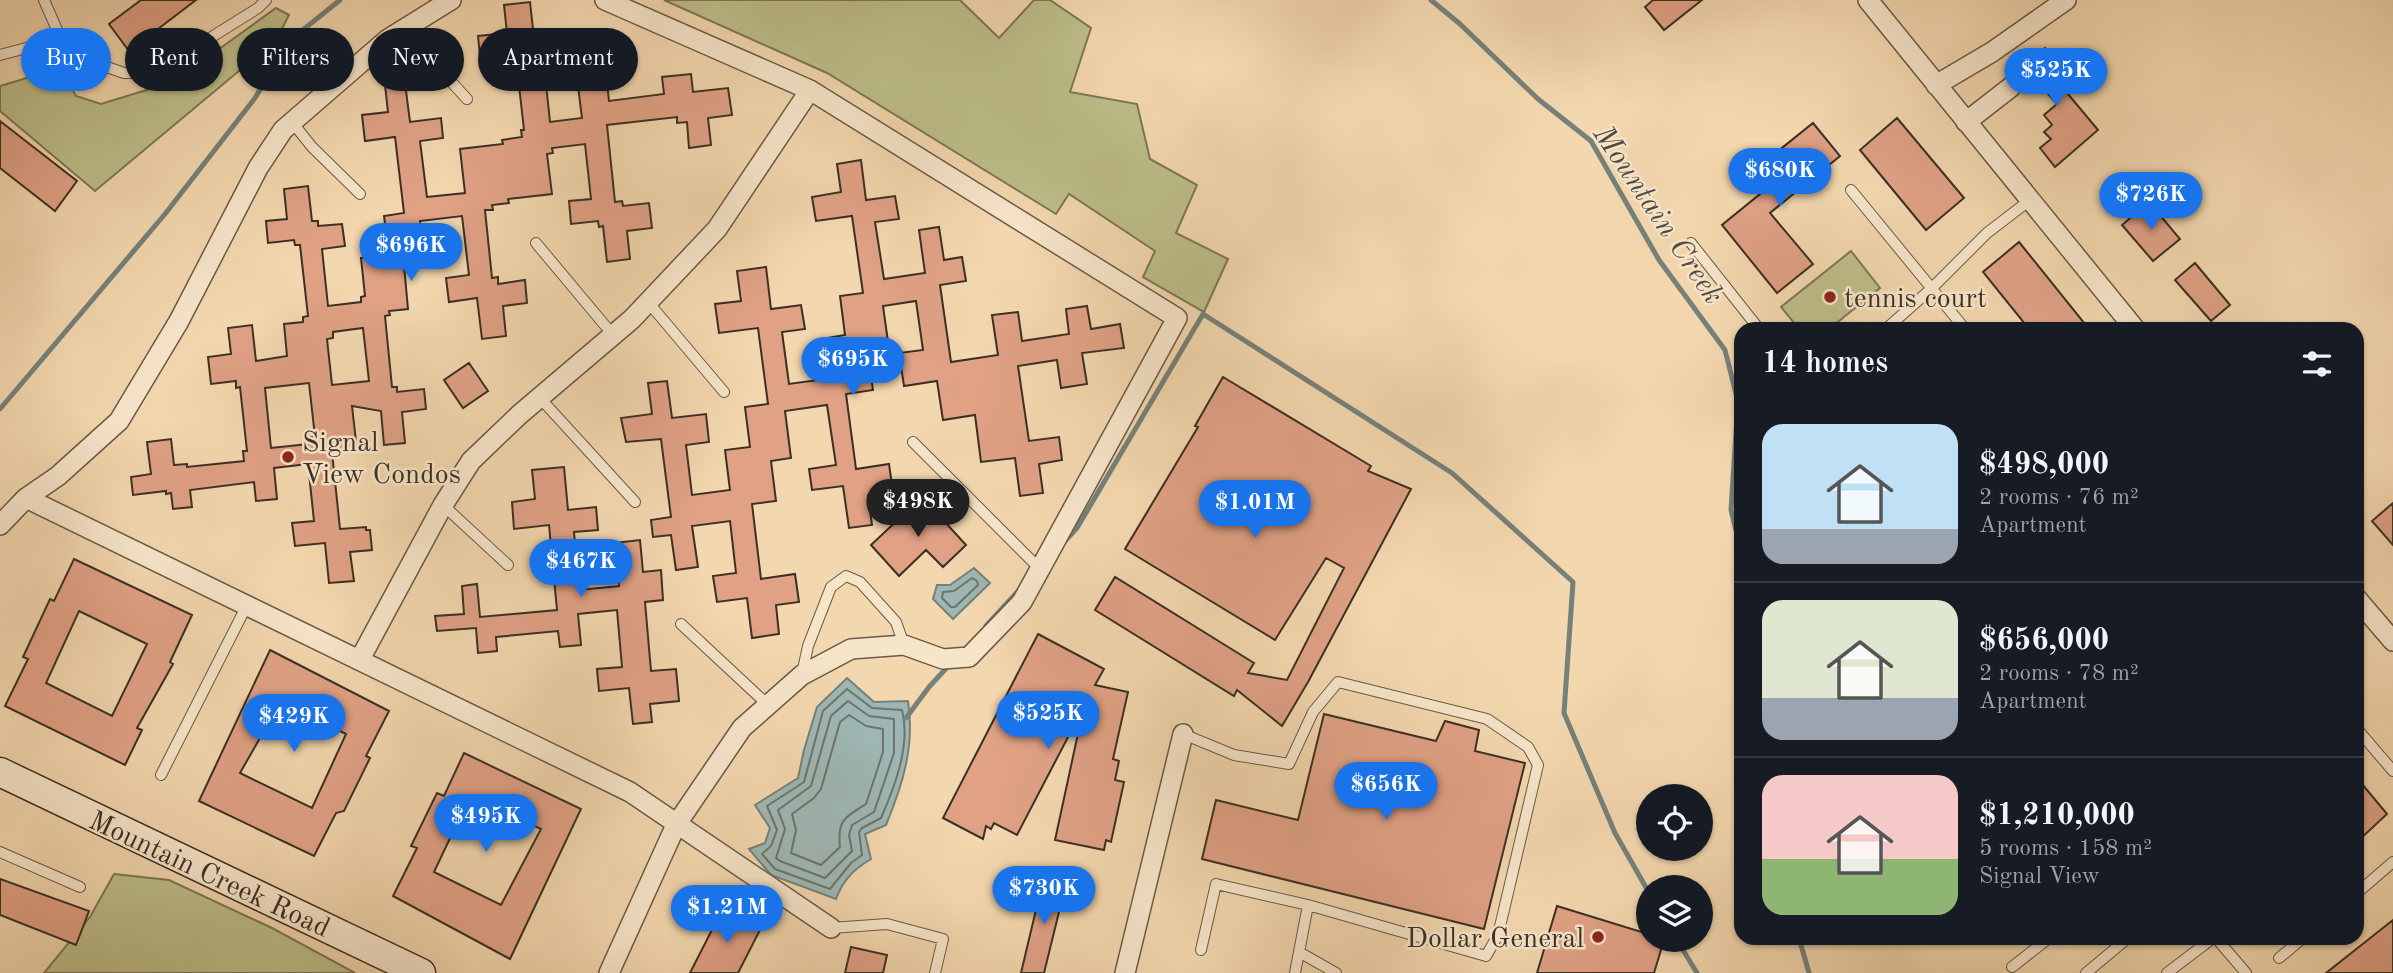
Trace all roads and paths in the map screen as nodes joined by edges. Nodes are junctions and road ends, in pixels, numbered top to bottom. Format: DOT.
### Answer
graph roads {
  1 [pos="44,0"];
  2 [pos="266,0"];
  3 [pos="451,0"];
  4 [pos="605,0"];
  5 [pos="1868,0"];
  6 [pos="2066,0"];
  7 [pos="407,27"];
  8 [pos="56,28"];
  9 [pos="21,49"];
  10 [pos="0,55"];
  11 [pos="111,68"];
  12 [pos="1936,85"];
  13 [pos="2011,87"];
  14 [pos="810,90"];
  15 [pos="467,99"];
  16 [pos="292,122"];
  17 [pos="1966,122"];
  18 [pos="1851,190"];
  19 [pos="360,194"];
  20 [pos="2030,200"];
  21 [pos="536,243"];
  22 [pos="1691,243"];
  23 [pos="1931,289"];
  24 [pos="648,302"];
  25 [pos="1753,322"];
  26 [pos="1893,322"];
  27 [pos="1959,322"];
  28 [pos="2129,322"];
  29 [pos="613,335"];
  30 [pos="724,392"];
  31 [pos="540,398"];
  32 [pos="913,442"];
  33 [pos="26,498"];
  34 [pos="635,502"];
  35 [pos="443,505"];
  36 [pos="0,526"];
  37 [pos="508,565"];
  38 [pos="1040,569"];
  39 [pos="247,605"];
  40 [pos="2364,608"];
  41 [pos="681,624"];
  42 [pos="2393,641"];
  43 [pos="904,645"];
  44 [pos="360,659"];
  45 [pos="802,675"];
  46 [pos="768,705"];
  47 [pos="1183,734"];
  48 [pos="2364,737"];
  49 [pos="2393,771"];
  50 [pos="0,772"];
  51 [pos="161,775"];
  52 [pos="676,825"];
  53 [pos="0,852"];
  54 [pos="2393,862"];
  55 [pos="2364,886"];
  56 [pos="80,887"];
  57 [pos="1308,905"];
  58 [pos="831,928"];
  59 [pos="2040,945"];
  60 [pos="2120,945"];
  61 [pos="2205,945"];
  62 [pos="2221,945"];
  63 [pos="2295,945"];
  64 [pos="1200,950"];
  65 [pos="1300,952"];
  66 [pos="2279,958"];
  67 [pos="2012,967"];
  68 [pos="421,973"];
  69 [pos="609,973"];
  70 [pos="935,973"];
  71 [pos="1125,973"];
  72 [pos="1296,973"];
  73 [pos="1336,973"];
  74 [pos="2086,973"];
  75 [pos="2167,973"];
  76 [pos="2246,973"];
  1 -- 8 [label="lane"];
  2 -- 11 [label="lane"];
  3 -- 7 [label="street"];
  4 -- 14 [label="street"];
  5 -- 12 [label="street"];
  6 -- 12 [label="street"];
  7 -- 15 [label="lane"];
  7 -- 16 [label="street"];
  9 -- 10 [label="lane"];
  12 -- 17 [label="street"];
  13 -- 17 [label="street"];
  14 -- 24 [label="street"];
  14 -- 38 [label="street"];
  16 -- 19 [label="lane"];
  16 -- 33 [label="street"];
  17 -- 20 [label="street"];
  18 -- 23 [label="lane"];
  20 -- 23 [label="lane"];
  20 -- 28 [label="street"];
  21 -- 29 [label="lane"];
  22 -- 25 [label="lane"];
  23 -- 26 [label="lane"];
  23 -- 27 [label="lane"];
  24 -- 29 [label="street"];
  24 -- 30 [label="lane"];
  29 -- 31 [label="street"];
  31 -- 34 [label="lane"];
  31 -- 35 [label="street"];
  32 -- 38 [label="lane"];
  33 -- 36 [label="street"];
  33 -- 39 [label="street"];
  35 -- 37 [label="lane"];
  35 -- 44 [label="street"];
  38 -- 43 [label="street"];
  39 -- 44 [label="street"];
  39 -- 51 [label="lane"];
  40 -- 42 [label="street"];
  41 -- 46 [label="lane"];
  43 -- 45 [label="street"];
  43 -- 45 [label="lane"];
  44 -- 52 [label="street"];
  45 -- 46 [label="street"];
  46 -- 52 [label="street"];
  47 -- 57 [label="lane"];
  47 -- 71 [label="street"];
  48 -- 49 [label="lane"];
  50 -- 68 [label="main road, Mountain Creek Road"];
  52 -- 58 [label="street"];
  52 -- 69 [label="street"];
  53 -- 56 [label="lane"];
  54 -- 55 [label="lane"];
  57 -- 64 [label="lane"];
  57 -- 65 [label="lane"];
  58 -- 70 [label="lane"];
  59 -- 67 [label="lane"];
  60 -- 74 [label="lane"];
  61 -- 75 [label="lane"];
  62 -- 76 [label="lane"];
  63 -- 66 [label="lane"];
  65 -- 72 [label="lane"];
  65 -- 73 [label="lane"];
}
